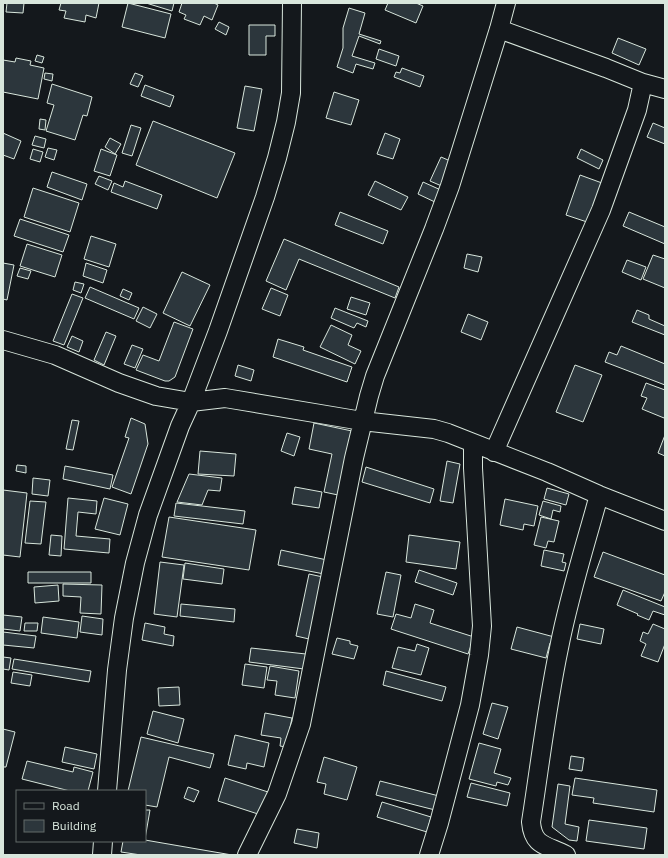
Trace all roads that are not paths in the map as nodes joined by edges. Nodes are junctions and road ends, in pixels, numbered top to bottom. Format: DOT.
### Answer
graph roads {
  1 [pos="292,3"];
  2 [pos="506,3"];
  3 [pos="499,29"];
  4 [pos="644,83"];
  5 [pos="665,89"];
  6 [pos="3,340"];
  7 [pos="191,402"];
  8 [pos="362,422"];
  9 [pos="473,443"];
  10 [pos="494,452"];
  11 [pos="599,495"];
  12 [pos="665,521"];
  13 [pos="107,790"];
  14 [pos="103,842"];
  15 [pos="102,855"];
  16 [pos="247,855"];
  17 [pos="429,855"];
  18 [pos="566,855"];
  1 -- 7 [label="street"];
  2 -- 3 [label="street"];
  3 -- 4 [label="street"];
  3 -- 8 [label="street"];
  4 -- 5 [label="street"];
  4 -- 10 [label="street"];
  6 -- 7 [label="street"];
  7 -- 8 [label="street"];
  7 -- 13 [label="street"];
  8 -- 9 [label="street"];
  8 -- 16 [label="street"];
  9 -- 10 [label="street"];
  9 -- 17 [label="street"];
  10 -- 11 [label="street"];
  11 -- 12 [label="street"];
  11 -- 18 [label="street"];
  14 -- 15 [label="street"];
}
